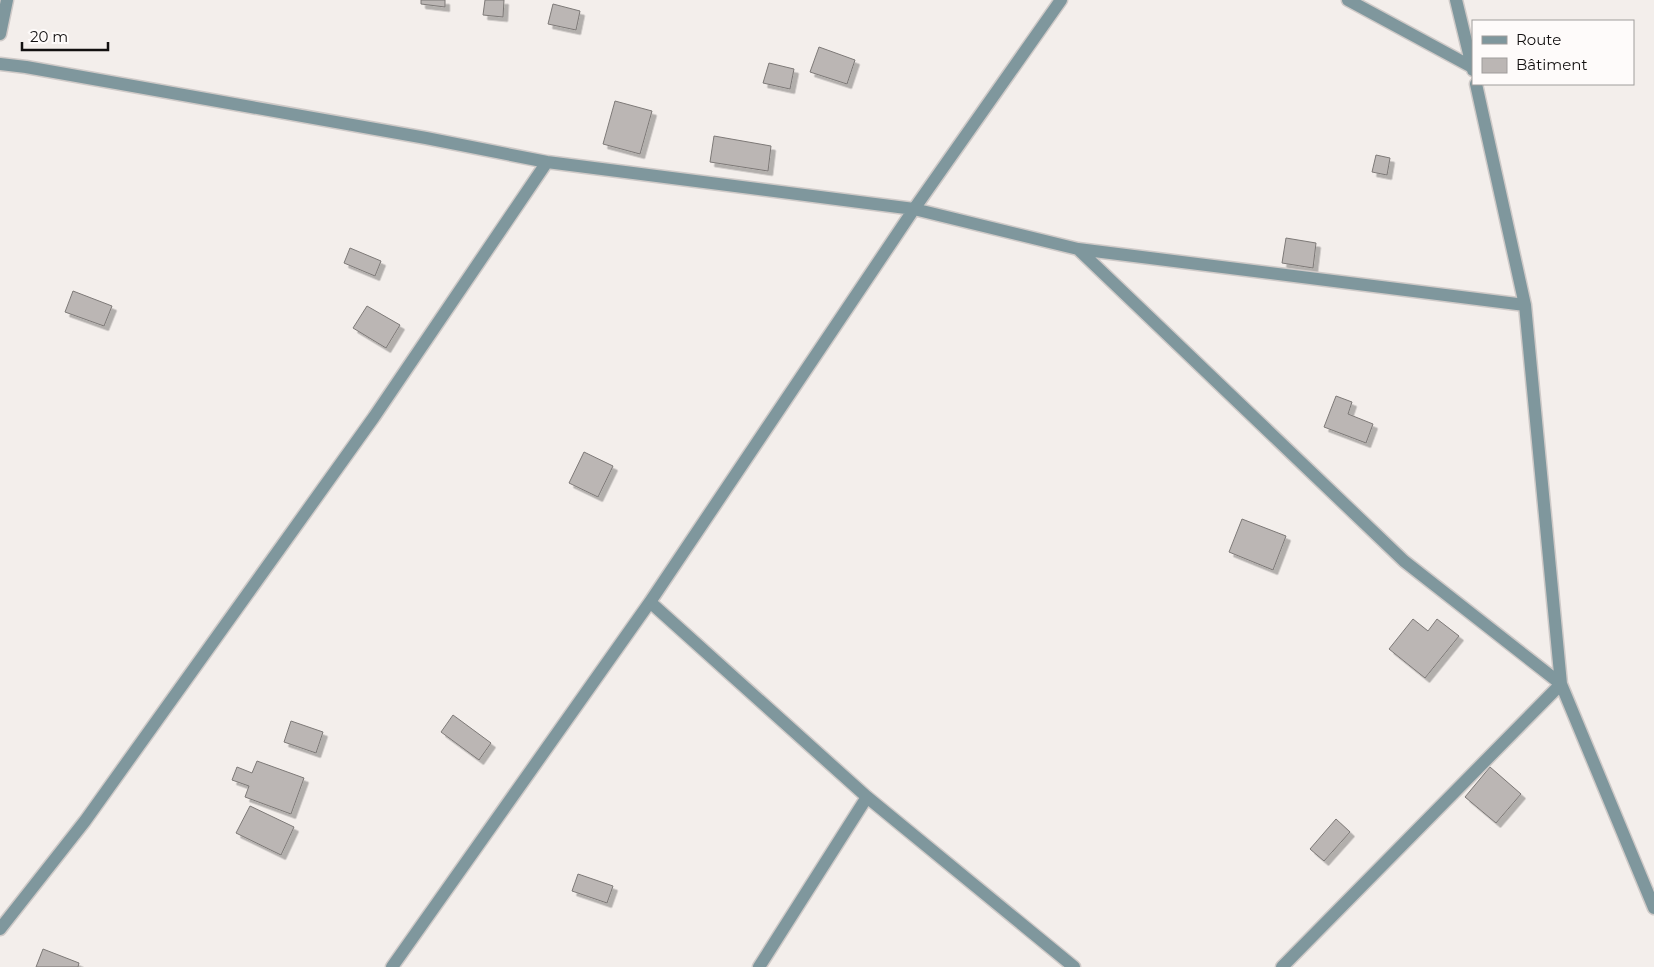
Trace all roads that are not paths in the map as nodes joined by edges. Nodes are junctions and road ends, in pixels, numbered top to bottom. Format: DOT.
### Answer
graph roads {
  1 [pos="8,0"];
  2 [pos="1061,0"];
  3 [pos="1348,0"];
  4 [pos="1456,0"];
  5 [pos="0,34"];
  6 [pos="0,64"];
  7 [pos="1472,68"];
  8 [pos="1476,85"];
  9 [pos="546,162"];
  10 [pos="914,209"];
  11 [pos="1078,249"];
  12 [pos="1525,305"];
  13 [pos="650,602"];
  14 [pos="1561,684"];
  15 [pos="868,797"];
  16 [pos="1654,908"];
  17 [pos="0,928"];
  18 [pos="392,967"];
  19 [pos="759,967"];
  20 [pos="1074,967"];
  21 [pos="1282,967"];
  1 -- 5 [label="street"];
  2 -- 10 [label="street"];
  3 -- 7 [label="street"];
  4 -- 7 [label="street"];
  6 -- 9 [label="street"];
  8 -- 12 [label="street"];
  9 -- 10 [label="street"];
  9 -- 17 [label="street"];
  10 -- 11 [label="street"];
  10 -- 13 [label="street"];
  11 -- 12 [label="street"];
  11 -- 14 [label="street"];
  12 -- 14 [label="street"];
  13 -- 15 [label="street"];
  13 -- 18 [label="street"];
  14 -- 16 [label="street"];
  14 -- 21 [label="street"];
  15 -- 19 [label="street"];
  15 -- 20 [label="street"];
}
